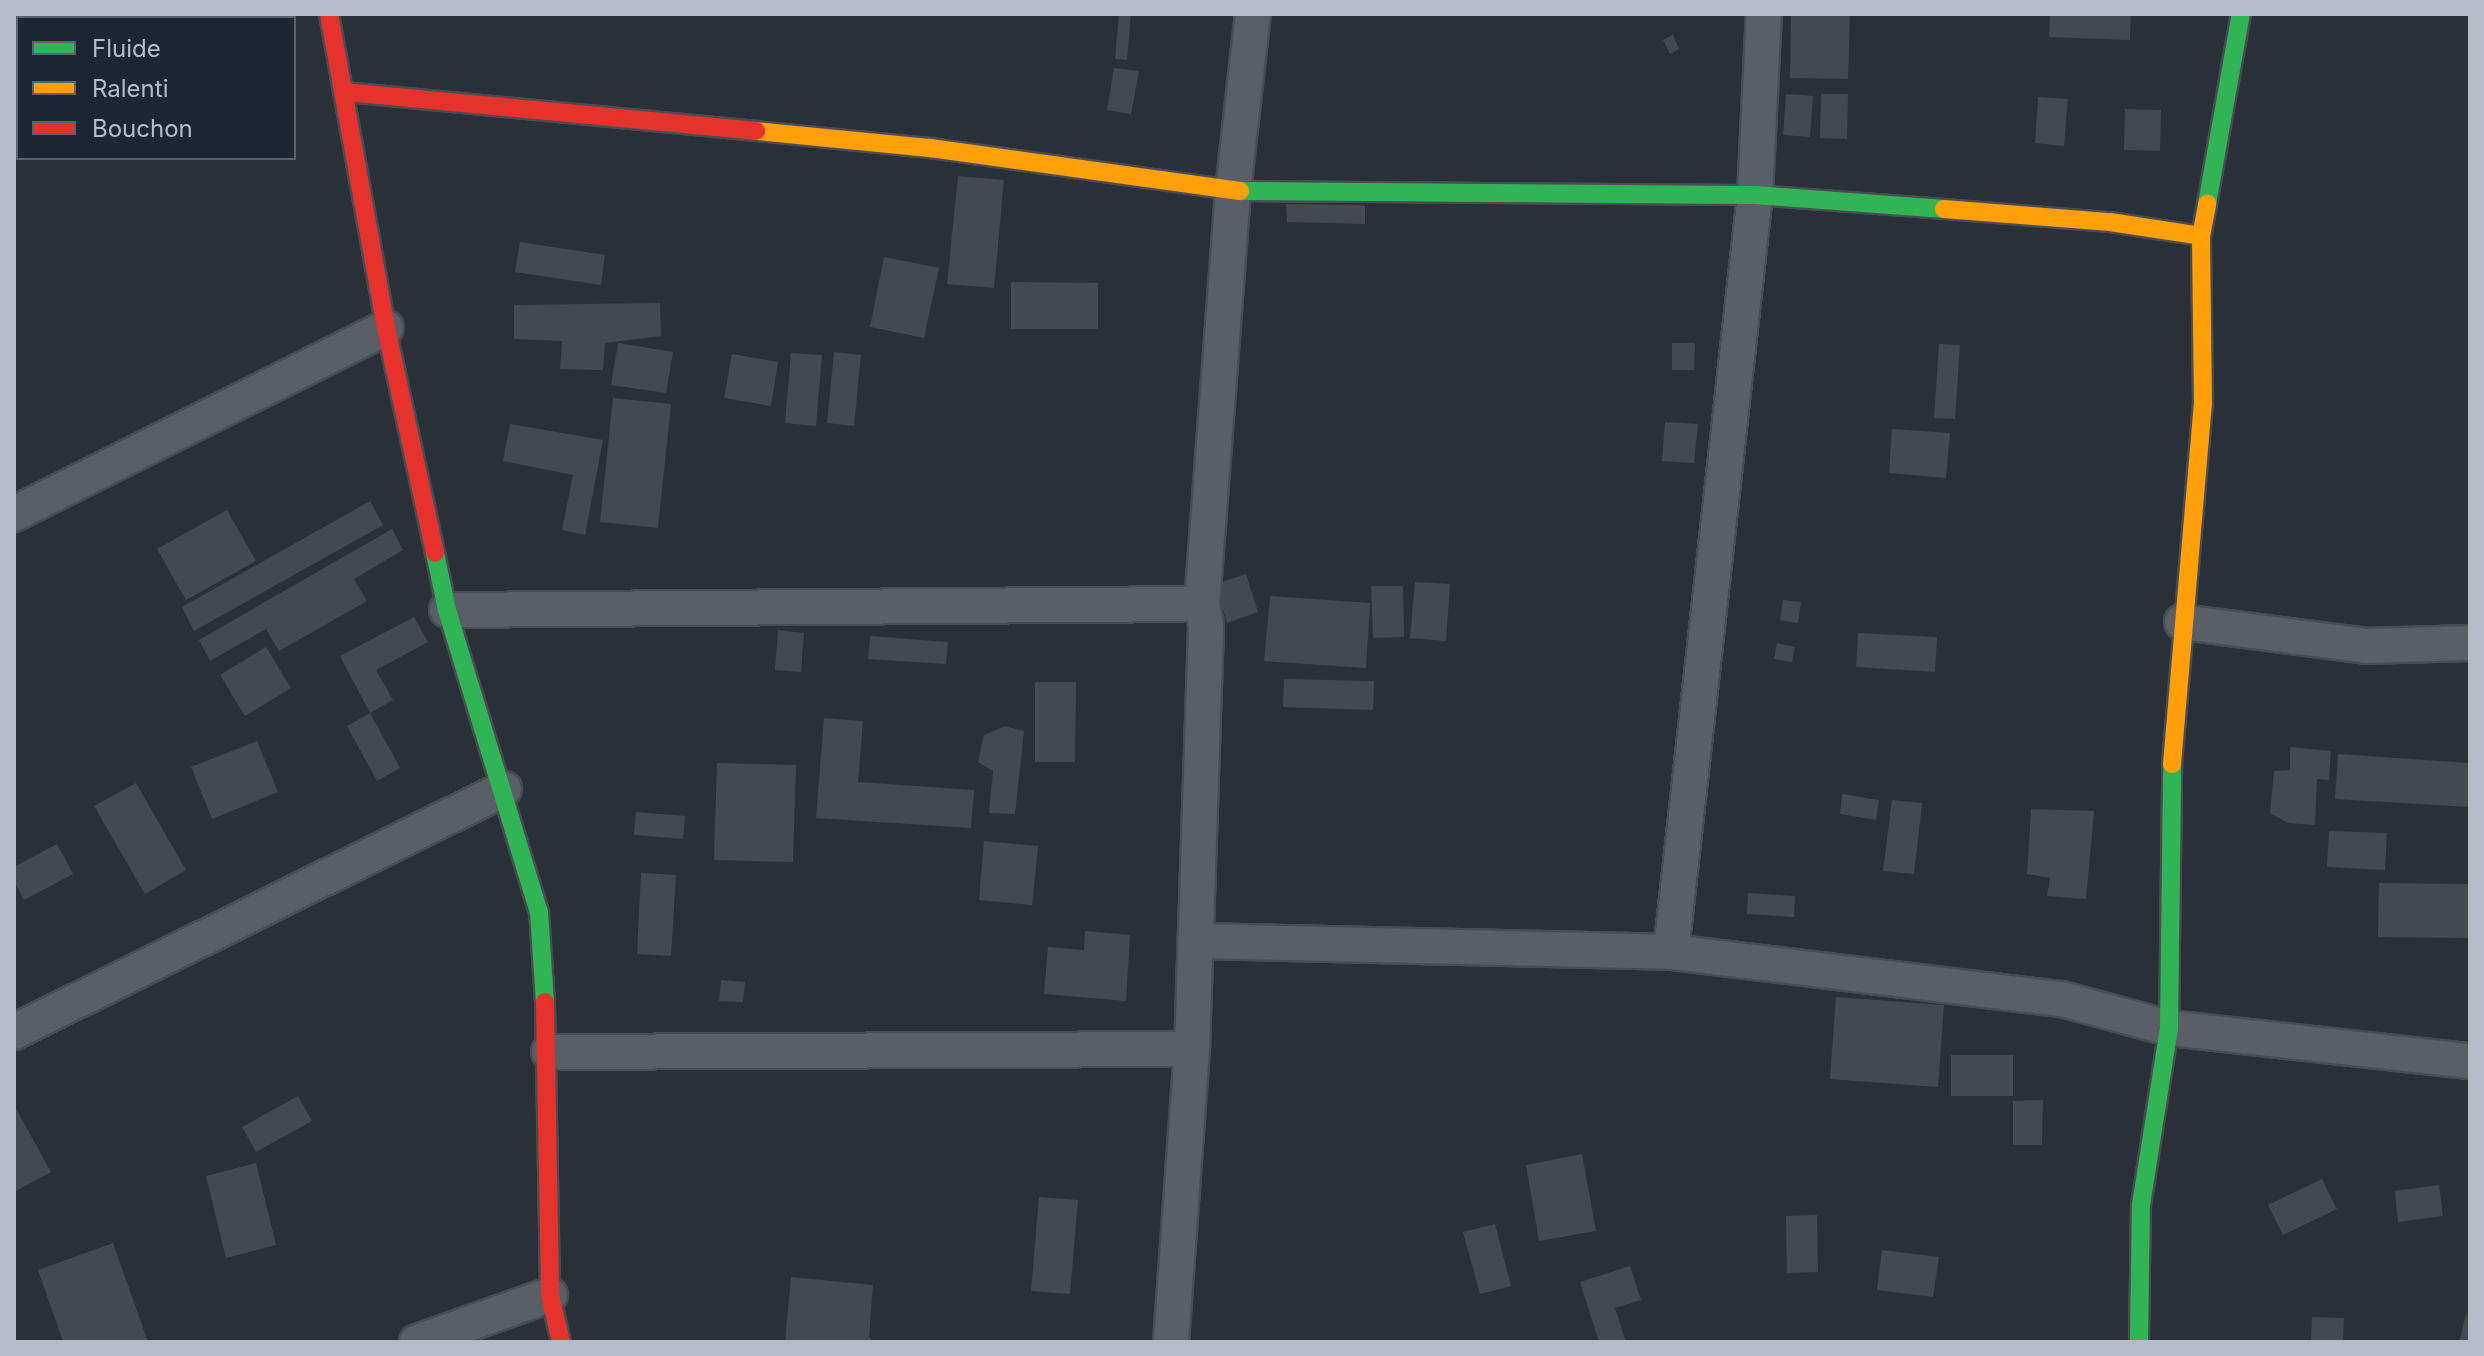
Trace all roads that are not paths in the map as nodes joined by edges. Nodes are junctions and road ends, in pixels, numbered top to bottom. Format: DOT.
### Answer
graph roads {
  1 [pos="329,14"];
  2 [pos="1253,14"];
  3 [pos="1764,14"];
  4 [pos="2241,14"];
  5 [pos="345,92"];
  6 [pos="1233,191"];
  7 [pos="1755,195"];
  8 [pos="2201,236"];
  9 [pos="386,328"];
  10 [pos="14,514"];
  11 [pos="1202,604"];
  12 [pos="447,610"];
  13 [pos="2182,622"];
  14 [pos="2470,643"];
  15 [pos="504,789"];
  16 [pos="1195,941"];
  17 [pos="1671,952"];
  18 [pos="2169,1028"];
  19 [pos="14,1032"];
  20 [pos="1192,1049"];
  21 [pos="549,1052"];
  22 [pos="2470,1061"];
  23 [pos="550,1295"];
  24 [pos="417,1342"];
  25 [pos="561,1342"];
  26 [pos="1171,1342"];
  27 [pos="2139,1342"];
  1 -- 5 [label="street"];
  2 -- 6 [label="street"];
  3 -- 7 [label="street"];
  4 -- 8 [label="street"];
  5 -- 6 [label="street"];
  5 -- 9 [label="street"];
  6 -- 7 [label="street"];
  6 -- 11 [label="street"];
  7 -- 8 [label="street"];
  7 -- 17 [label="street"];
  8 -- 13 [label="street"];
  9 -- 10 [label="street"];
  9 -- 12 [label="street"];
  11 -- 12 [label="street"];
  11 -- 16 [label="street"];
  12 -- 15 [label="street"];
  13 -- 14 [label="street"];
  13 -- 18 [label="street"];
  15 -- 19 [label="street"];
  15 -- 21 [label="street"];
  16 -- 17 [label="street"];
  16 -- 20 [label="street"];
  17 -- 18 [label="street"];
  18 -- 22 [label="street"];
  18 -- 27 [label="street"];
  20 -- 21 [label="street"];
  20 -- 26 [label="street"];
  21 -- 23 [label="street"];
  23 -- 24 [label="street"];
  23 -- 25 [label="street"];
}
